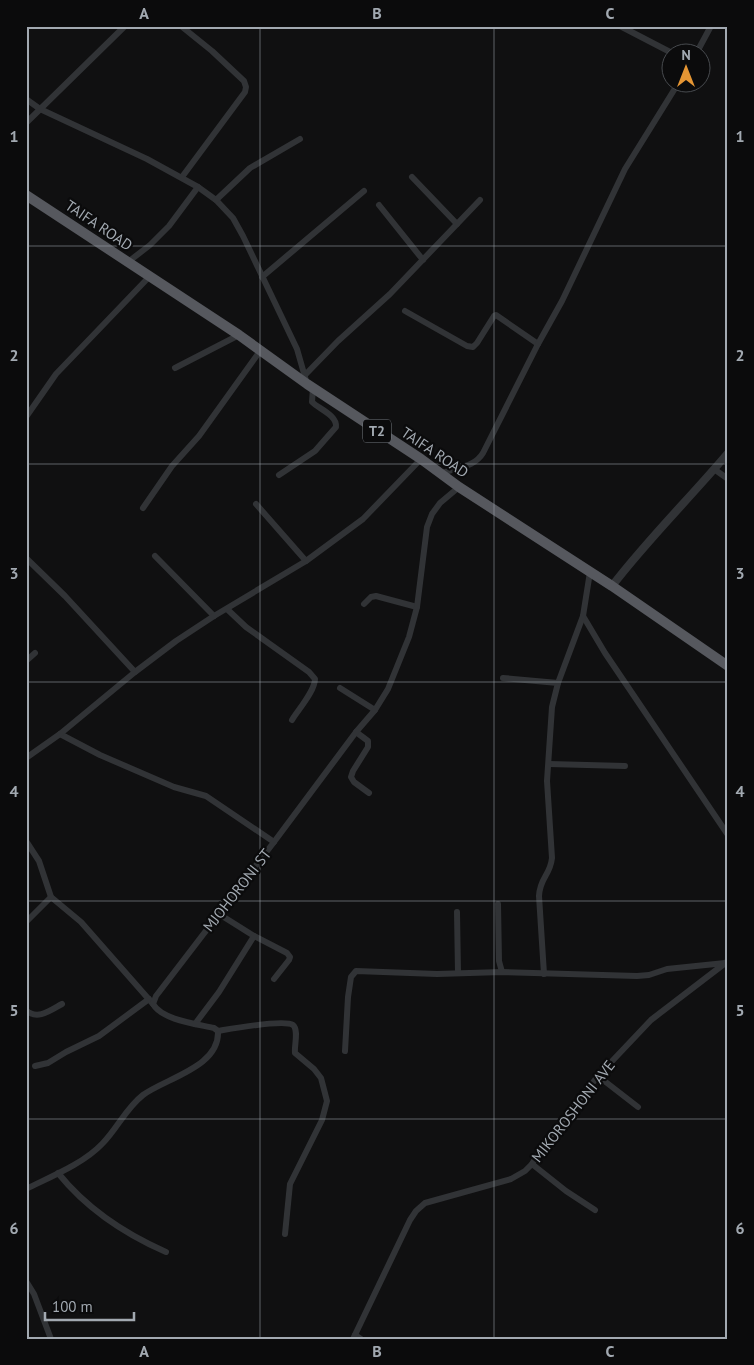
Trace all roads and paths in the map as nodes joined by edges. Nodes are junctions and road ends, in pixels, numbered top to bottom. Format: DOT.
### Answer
graph roads {
  1 [pos="125,26"];
  2 [pos="181,26"];
  3 [pos="620,26"];
  4 [pos="711,26"];
  5 [pos="702,42"];
  6 [pos="662,48"];
  7 [pos="673,92"];
  8 [pos="26,99"];
  9 [pos="40,109"];
  10 [pos="26,123"];
  11 [pos="300,139"];
  12 [pos="412,177"];
  13 [pos="182,178"];
  14 [pos="198,187"];
  15 [pos="364,190"];
  16 [pos="26,195"];
  17 [pos="216,200"];
  18 [pos="480,200"];
  19 [pos="379,206"];
  20 [pos="457,224"];
  21 [pos="423,260"];
  22 [pos="128,262"];
  23 [pos="149,277"];
  24 [pos="262,277"];
  25 [pos="405,311"];
  26 [pos="239,335"];
  27 [pos="538,344"];
  28 [pos="260,351"];
  29 [pos="175,368"];
  30 [pos="308,382"];
  31 [pos="26,417"];
  32 [pos="728,452"];
  33 [pos="421,459"];
  34 [pos="714,469"];
  35 [pos="440,474"];
  36 [pos="279,475"];
  37 [pos="728,479"];
  38 [pos="459,487"];
  39 [pos="256,504"];
  40 [pos="143,508"];
  41 [pos="156,556"];
  42 [pos="26,558"];
  43 [pos="306,561"];
  44 [pos="590,572"];
  45 [pos="612,586"];
  46 [pos="364,604"];
  47 [pos="417,606"];
  48 [pos="227,610"];
  49 [pos="214,616"];
  50 [pos="583,616"];
  51 [pos="35,653"];
  52 [pos="26,661"];
  53 [pos="728,666"];
  54 [pos="136,672"];
  55 [pos="503,678"];
  56 [pos="558,683"];
  57 [pos="340,688"];
  58 [pos="375,710"];
  59 [pos="292,720"];
  60 [pos="356,732"];
  61 [pos="60,734"];
  62 [pos="26,758"];
  63 [pos="549,764"];
  64 [pos="625,766"];
  65 [pos="369,793"];
  66 [pos="728,835"];
  67 [pos="26,841"];
  68 [pos="274,842"];
  69 [pos="51,897"];
  70 [pos="498,904"];
  71 [pos="457,912"];
  72 [pos="219,914"];
  73 [pos="26,922"];
  74 [pos="254,936"];
  75 [pos="727,962"];
  76 [pos="502,972"];
  77 [pos="458,973"];
  78 [pos="544,974"];
  79 [pos="274,979"];
  80 [pos="151,1002"];
  81 [pos="62,1004"];
  82 [pos="26,1010"];
  83 [pos="196,1024"];
  84 [pos="218,1031"];
  85 [pos="345,1051"];
  86 [pos="35,1066"];
  87 [pos="598,1076"];
  88 [pos="638,1107"];
  89 [pos="532,1164"];
  90 [pos="58,1173"];
  91 [pos="26,1189"];
  92 [pos="595,1210"];
  93 [pos="285,1234"];
  94 [pos="166,1252"];
  95 [pos="26,1281"];
  96 [pos="354,1337"];
  97 [pos="51,1339"];
  98 [pos="361,1339"];
  1 -- 9 [label="street"];
  2 -- 13 [label="street"];
  3 -- 6 [label="street"];
  4 -- 5 [label="street"];
  7 -- 27 [label="street"];
  8 -- 9 [label="street"];
  9 -- 10 [label="street"];
  9 -- 13 [label="street"];
  11 -- 17 [label="street"];
  12 -- 20 [label="street"];
  13 -- 14 [label="street"];
  14 -- 17 [label="street"];
  14 -- 22 [label="street"];
  15 -- 24 [label="street"];
  16 -- 22 [label="highway, TAIFA ROAD / T2"];
  17 -- 24 [label="street"];
  18 -- 20 [label="street"];
  19 -- 21 [label="street"];
  20 -- 21 [label="street"];
  21 -- 30 [label="street"];
  22 -- 23 [label="highway, TAIFA ROAD / T2"];
  23 -- 26 [label="highway, TAIFA ROAD / T2"];
  23 -- 31 [label="street"];
  24 -- 30 [label="street"];
  25 -- 27 [label="street"];
  26 -- 28 [label="highway, TAIFA ROAD / T2"];
  26 -- 29 [label="street"];
  27 -- 35 [label="street"];
  28 -- 30 [label="highway, TAIFA ROAD / T2"];
  28 -- 40 [label="street"];
  30 -- 33 [label="highway, TAIFA ROAD / T2"];
  30 -- 36 [label="street"];
  32 -- 34 [label="street"];
  33 -- 35 [label="highway, TAIFA ROAD / T2"];
  33 -- 43 [label="street"];
  34 -- 37 [label="street"];
  34 -- 45 [label="street"];
  35 -- 38 [label="highway, TAIFA ROAD / T2"];
  38 -- 44 [label="highway, TAIFA ROAD / T2"];
  38 -- 47 [label="street, MJOHORONI ST"];
  39 -- 43 [label="street"];
  41 -- 49 [label="street"];
  42 -- 54 [label="street"];
  43 -- 48 [label="street"];
  44 -- 45 [label="highway, TAIFA ROAD / T2"];
  44 -- 50 [label="street"];
  45 -- 53 [label="highway, TAIFA ROAD / T2"];
  46 -- 47 [label="street"];
  47 -- 58 [label="street, MJOHORONI ST"];
  48 -- 49 [label="street"];
  48 -- 59 [label="street"];
  49 -- 54 [label="street"];
  50 -- 56 [label="street"];
  50 -- 66 [label="street"];
  51 -- 52 [label="street"];
  54 -- 61 [label="street"];
  55 -- 56 [label="street"];
  56 -- 63 [label="street"];
  57 -- 58 [label="street"];
  58 -- 60 [label="street, MJOHORONI ST"];
  60 -- 65 [label="street"];
  60 -- 68 [label="street, MJOHORONI ST"];
  61 -- 62 [label="street"];
  61 -- 68 [label="street"];
  63 -- 64 [label="street"];
  63 -- 78 [label="street"];
  67 -- 69 [label="street"];
  68 -- 72 [label="street, MJOHORONI ST"];
  69 -- 73 [label="street"];
  69 -- 80 [label="street"];
  70 -- 76 [label="street"];
  71 -- 77 [label="street"];
  72 -- 74 [label="street"];
  72 -- 80 [label="street, MJOHORONI ST"];
  74 -- 79 [label="street"];
  74 -- 83 [label="street"];
  75 -- 78 [label="street"];
  75 -- 87 [label="street, MIKOROSHONI AVE"];
  76 -- 77 [label="street"];
  76 -- 78 [label="street"];
  77 -- 85 [label="street"];
  80 -- 83 [label="street"];
  80 -- 86 [label="street"];
  81 -- 82 [label="street"];
  83 -- 84 [label="street"];
  84 -- 90 [label="street"];
  84 -- 93 [label="street"];
  87 -- 88 [label="street"];
  87 -- 89 [label="street, MIKOROSHONI AVE"];
  89 -- 92 [label="street"];
  89 -- 96 [label="street, MIKOROSHONI AVE"];
  90 -- 91 [label="street"];
  90 -- 94 [label="street"];
  95 -- 97 [label="street"];
  96 -- 98 [label="street"];
}
